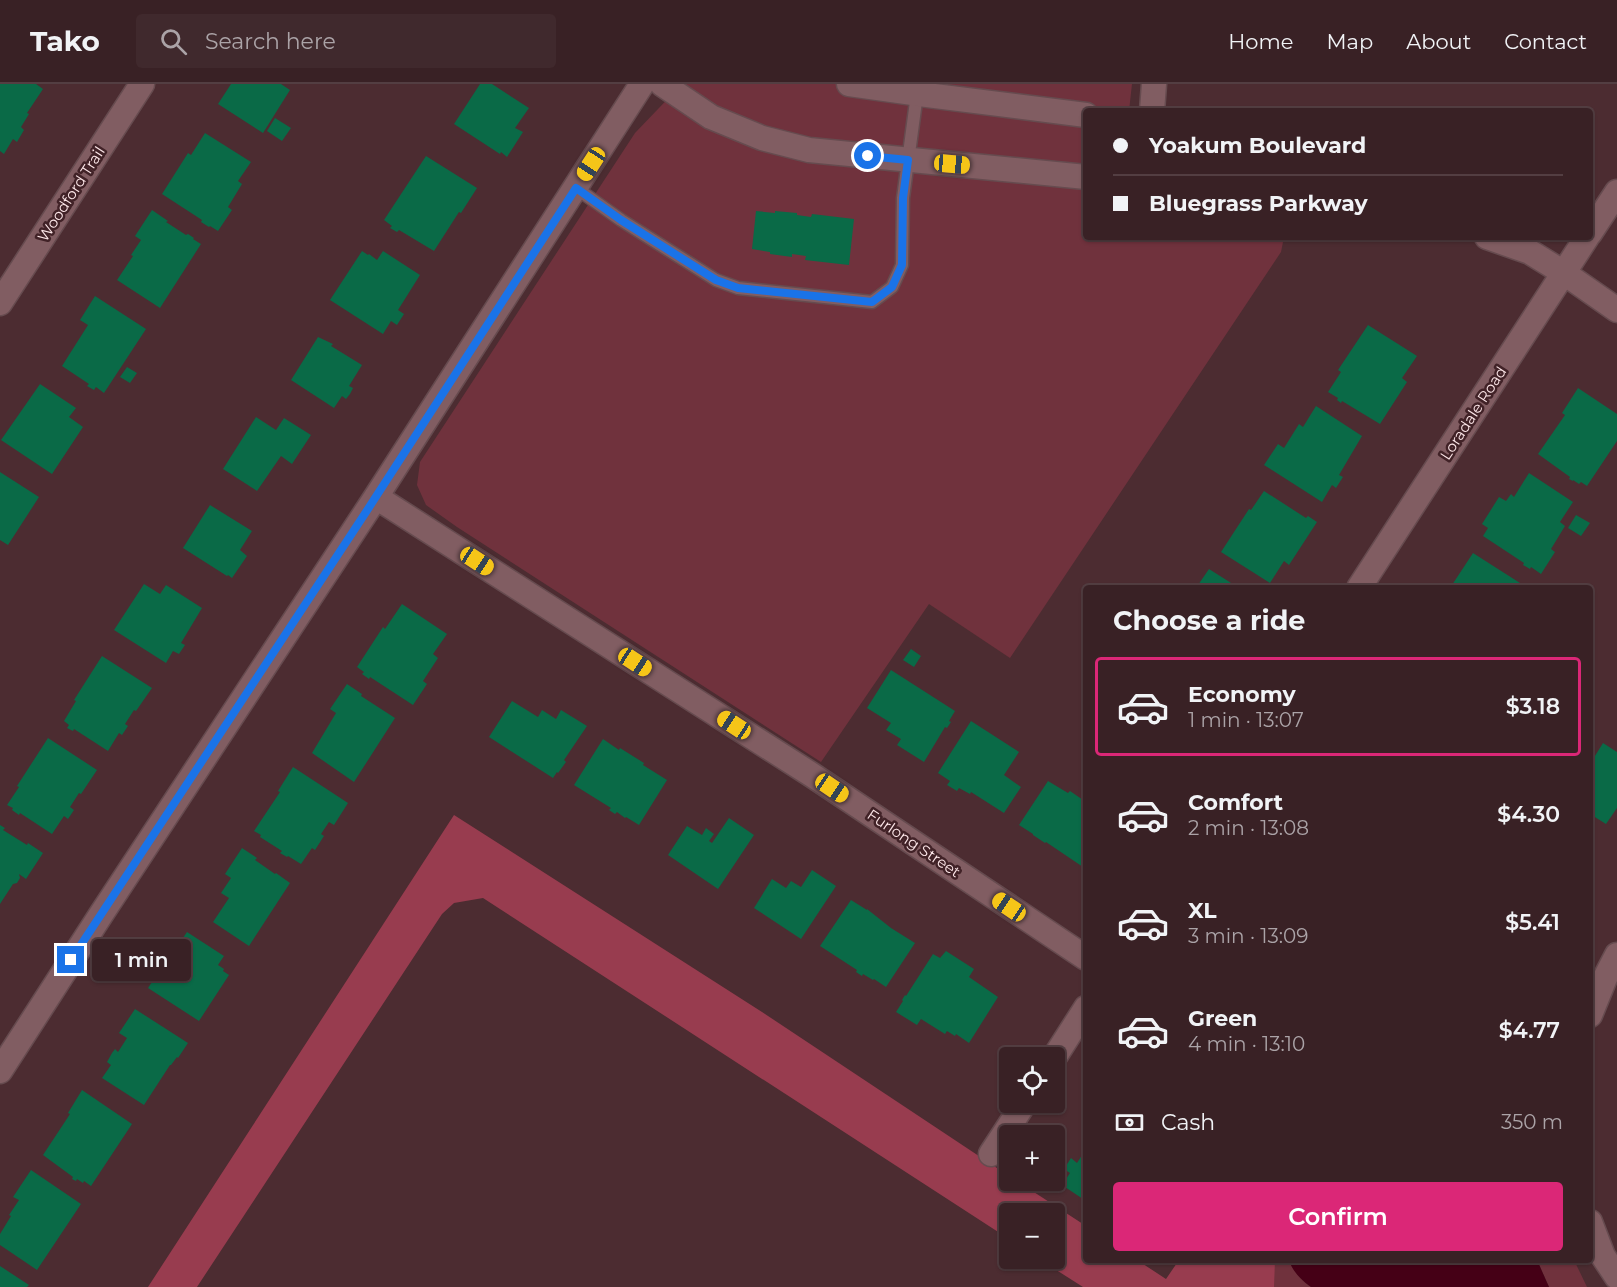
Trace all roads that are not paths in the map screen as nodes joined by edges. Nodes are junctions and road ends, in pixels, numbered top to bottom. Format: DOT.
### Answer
graph roads {
  1 [pos="142,84"];
  2 [pos="642,84"];
  3 [pos="662,84"];
  4 [pos="849,84"];
  5 [pos="1154,84"];
  6 [pos="917,94"];
  7 [pos="1152,108"];
  8 [pos="1083,115"];
  9 [pos="908,160"];
  10 [pos="1083,177"];
  11 [pos="576,188"];
  12 [pos="1617,192"];
  13 [pos="1597,227"];
  14 [pos="1496,240"];
  15 [pos="1588,240"];
  16 [pos="1564,273"];
  17 [pos="0,303"];
  18 [pos="1617,310"];
  19 [pos="376,496"];
  20 [pos="1361,585"];
  21 [pos="1617,955"];
  22 [pos="1083,956"];
  23 [pos="1593,1008"];
  24 [pos="1083,1013"];
  25 [pos="1061,1047"];
  26 [pos="0,1071"];
  27 [pos="1018,1113"];
  28 [pos="991,1154"];
  29 [pos="1593,1229"];
  30 [pos="1617,1277"];
  1 -- 17 [label="street, Woodford Trail"];
  2 -- 11 [label="street"];
  3 -- 9 [label="street"];
  4 -- 6 [label="street"];
  5 -- 7 [label="street"];
  6 -- 8 [label="street"];
  6 -- 9 [label="lane"];
  9 -- 10 [label="street"];
  9 -- 11 [label="lane"];
  11 -- 19 [label="street"];
  12 -- 13 [label="street, Loradale Road"];
  14 -- 16 [label="street"];
  15 -- 16 [label="street, Loradale Road"];
  16 -- 18 [label="street"];
  16 -- 20 [label="street, Loradale Road"];
  19 -- 22 [label="street, Furlong Street"];
  19 -- 26 [label="street"];
  21 -- 23 [label="street"];
  24 -- 25 [label="street"];
  27 -- 28 [label="street"];
  29 -- 30 [label="street"];
}
